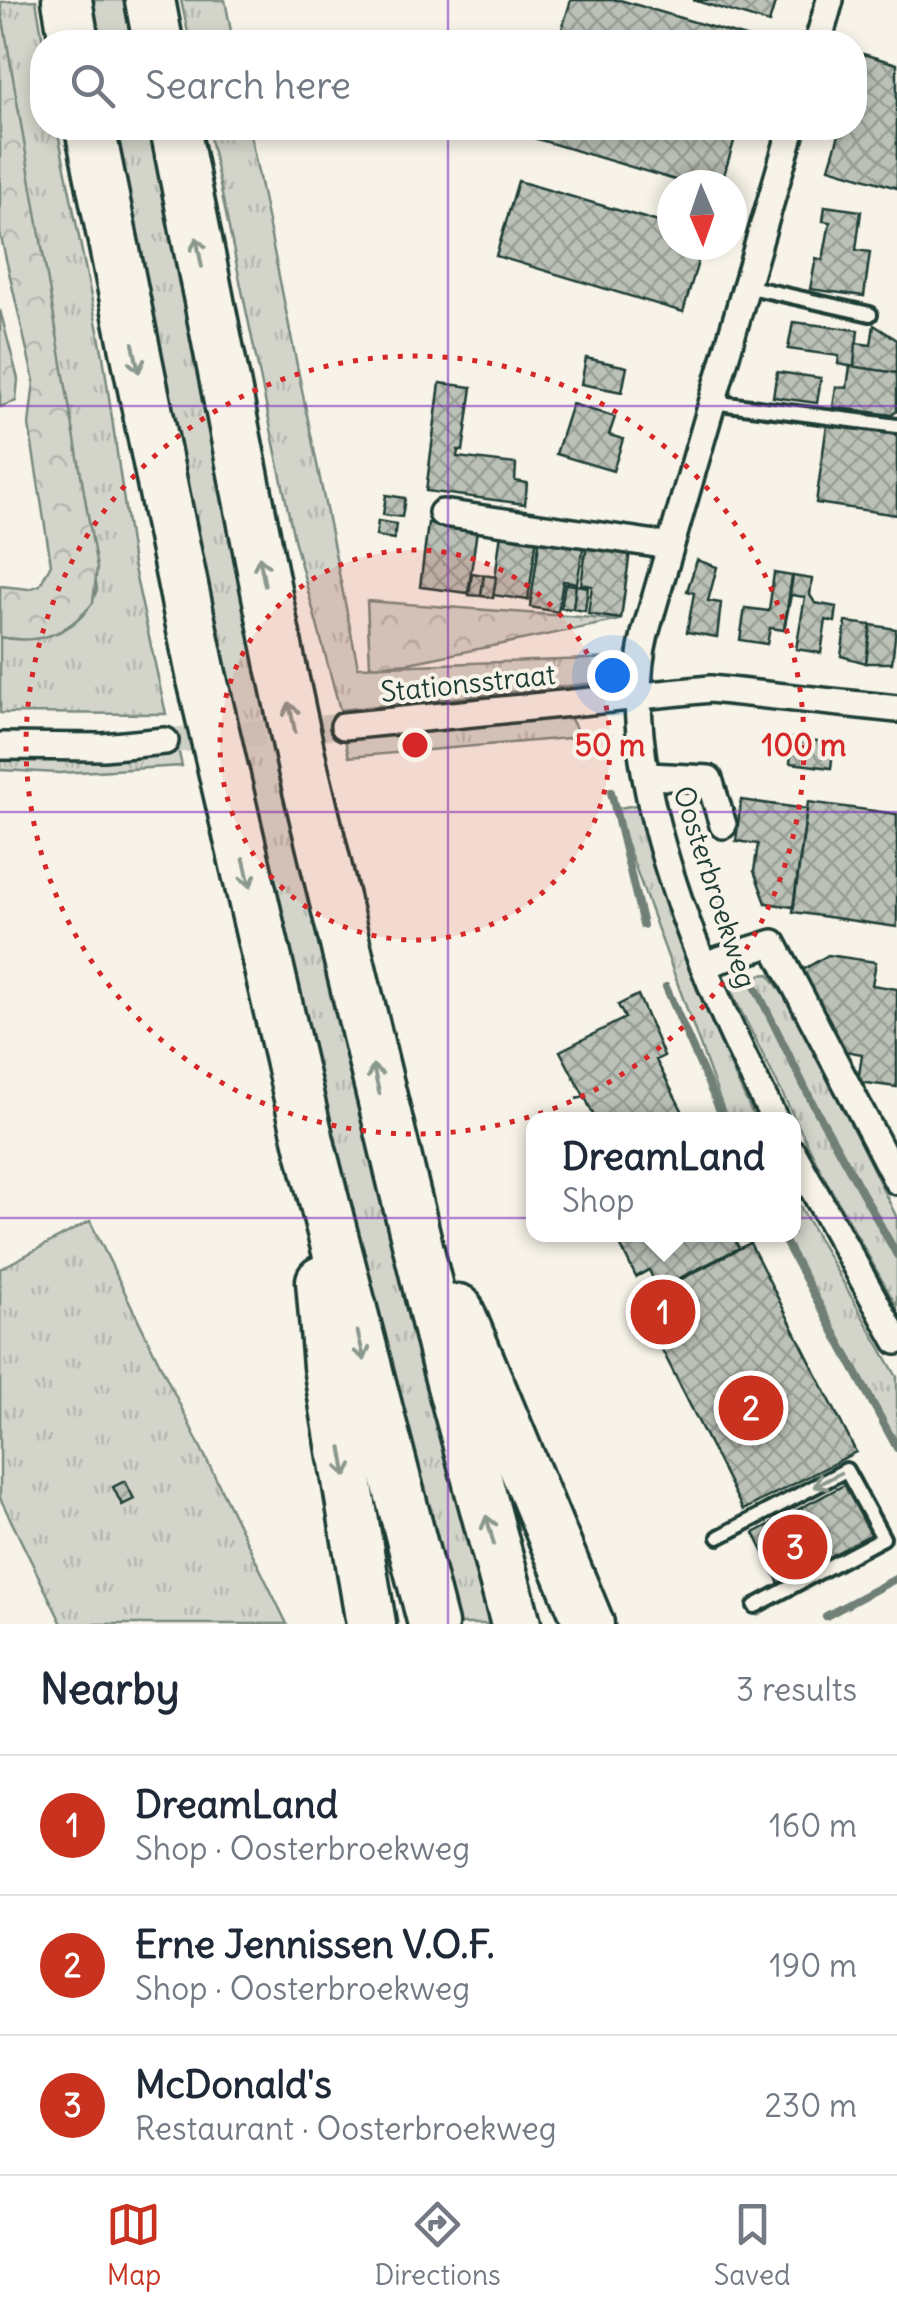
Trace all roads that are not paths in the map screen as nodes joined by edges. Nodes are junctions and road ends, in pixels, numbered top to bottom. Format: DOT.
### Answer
graph roads {
  1 [pos="67,0"];
  2 [pos="150,0"];
  3 [pos="830,0"];
  4 [pos="72,30"];
  5 [pos="156,30"];
  6 [pos="821,30"];
  7 [pos="92,140"];
  8 [pos="177,140"];
  9 [pos="788,140"];
  10 [pos="745,286"];
  11 [pos="870,314"];
  12 [pos="712,402"];
  13 [pos="897,426"];
  14 [pos="442,513"];
  15 [pos="670,546"];
  16 [pos="638,695"];
  17 [pos="897,709"];
  18 [pos="344,726"];
  19 [pos="166,741"];
  20 [pos="0,746"];
  21 [pos="648,776"];
  22 [pos="723,825"];
  23 [pos="703,965"];
  24 [pos="771,1112"];
  25 [pos="392,1144"];
  26 [pos="311,1150"];
  27 [pos="801,1167"];
  28 [pos="897,1182"];
  29 [pos="897,1341"];
  30 [pos="720,1537"];
  31 [pos="755,1606"];
  32 [pos="371,1624"];
  33 [pos="433,1624"];
  34 [pos="516,1624"];
  35 [pos="589,1624"];
  1 -- 4 [label="highway"];
  2 -- 5 [label="highway"];
  3 -- 6 [label="street"];
  7 -- 26 [label="highway, one-way, bridge"];
  25 -- 8 [label="highway, one-way, bridge"];
  9 -- 10 [label="street, Oosterbroekweg"];
  10 -- 11 [label="lane"];
  10 -- 12 [label="street, Oosterbroekweg"];
  12 -- 13 [label="lane"];
  12 -- 15 [label="street, Oosterbroekweg"];
  14 -- 15 [label="street"];
  15 -- 16 [label="street, Oosterbroekweg"];
  16 -- 17 [label="street, Stationsstraat"];
  16 -- 18 [label="street, Stationsstraat"];
  16 -- 21 [label="street, Oosterbroekweg"];
  19 -- 20 [label="street"];
  21 -- 22 [label="street"];
  21 -- 23 [label="street, Oosterbroekweg"];
  23 -- 24 [label="street, Oosterbroekweg"];
  23 -- 28 [label="street"];
  34 -- 25 [label="highway, one-way"];
  25 -- 35 [label="highway"];
  26 -- 32 [label="highway, one-way"];
  26 -- 33 [label="highway, one-way"];
  27 -- 29 [label="street"];
  31 -- 30 [label="lane, one-way"];
}
